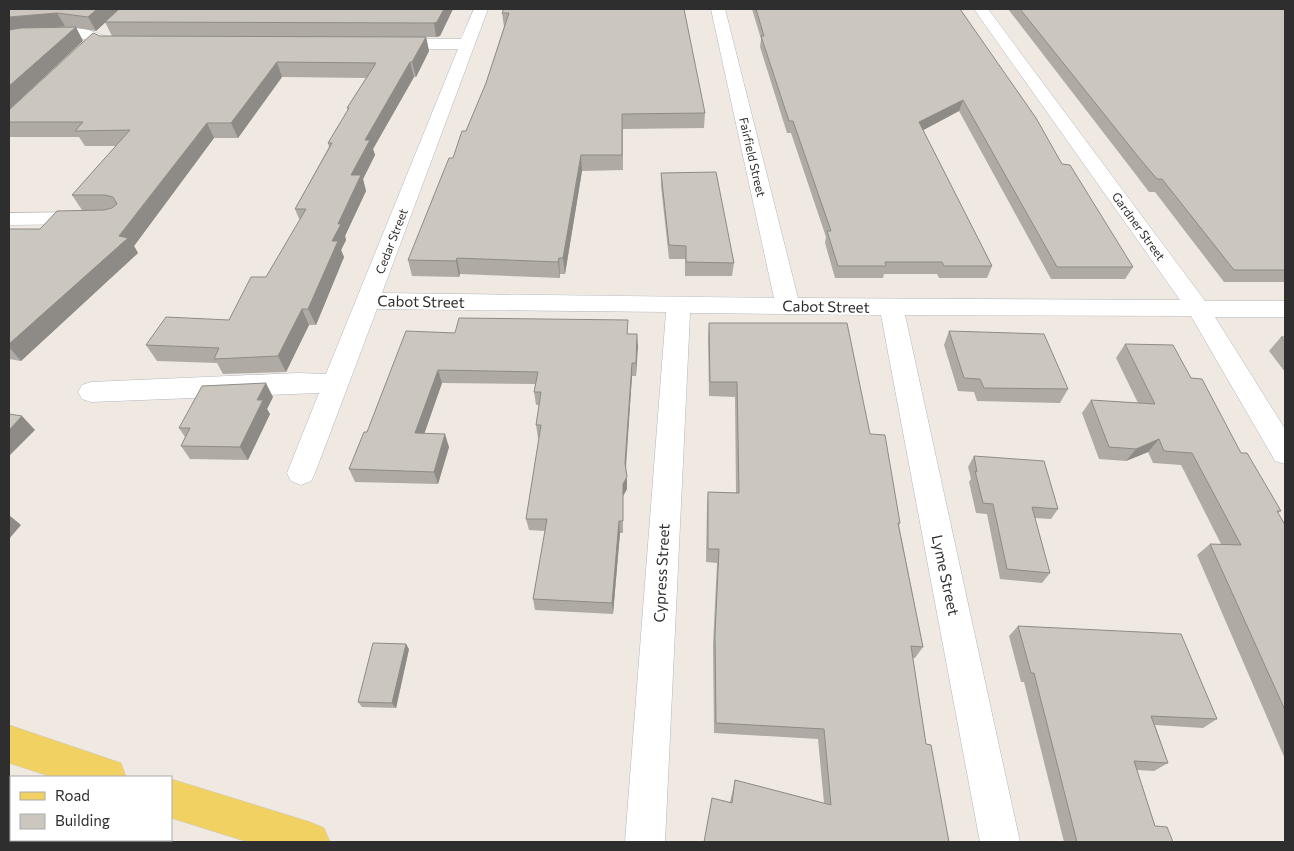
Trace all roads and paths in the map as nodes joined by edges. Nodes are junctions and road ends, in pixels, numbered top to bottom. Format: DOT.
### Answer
graph roads {
  1 [pos="481,9"];
  2 [pos="718,9"];
  3 [pos="981,9"];
  4 [pos="111,26"];
  5 [pos="9,38"];
  6 [pos="98,38"];
  7 [pos="146,43"];
  8 [pos="371,44"];
  9 [pos="467,44"];
  10 [pos="84,51"];
  11 [pos="104,218"];
  12 [pos="9,219"];
  13 [pos="368,300"];
  14 [pos="678,305"];
  15 [pos="788,305"];
  16 [pos="891,307"];
  17 [pos="1198,308"];
  18 [pos="1285,309"];
  19 [pos="335,384"];
  20 [pos="91,392"];
  21 [pos="1285,452"];
  22 [pos="301,473"];
  23 [pos="9,744"];
  24 [pos="104,776"];
  25 [pos="172,798"];
  26 [pos="310,842"];
  27 [pos="645,842"];
  28 [pos="1000,842"];
  1 -- 9 [label="street, Cedar Street"];
  2 -- 15 [label="street, Fairfield Street"];
  3 -- 17 [label="street, Gardner Street"];
  4 -- 6 [label="street"];
  5 -- 6 [label="street"];
  6 -- 7 [label="street"];
  6 -- 10 [label="street"];
  8 -- 9 [label="street"];
  9 -- 13 [label="street, Cedar Street"];
  11 -- 12 [label="street"];
  13 -- 14 [label="street, Cabot Street"];
  13 -- 19 [label="street, Cedar Street"];
  14 -- 15 [label="street, Cabot Street"];
  14 -- 27 [label="street, Cypress Street"];
  15 -- 16 [label="street, Cabot Street"];
  16 -- 17 [label="street, Cabot Street"];
  16 -- 28 [label="street, Lyme Street"];
  17 -- 18 [label="street, Cabot Street"];
  17 -- 21 [label="street, Gardner Street"];
  19 -- 20 [label="street"];
  19 -- 22 [label="street, Cedar Street"];
  23 -- 24 [label="main road"];
  25 -- 26 [label="main road"];
}
